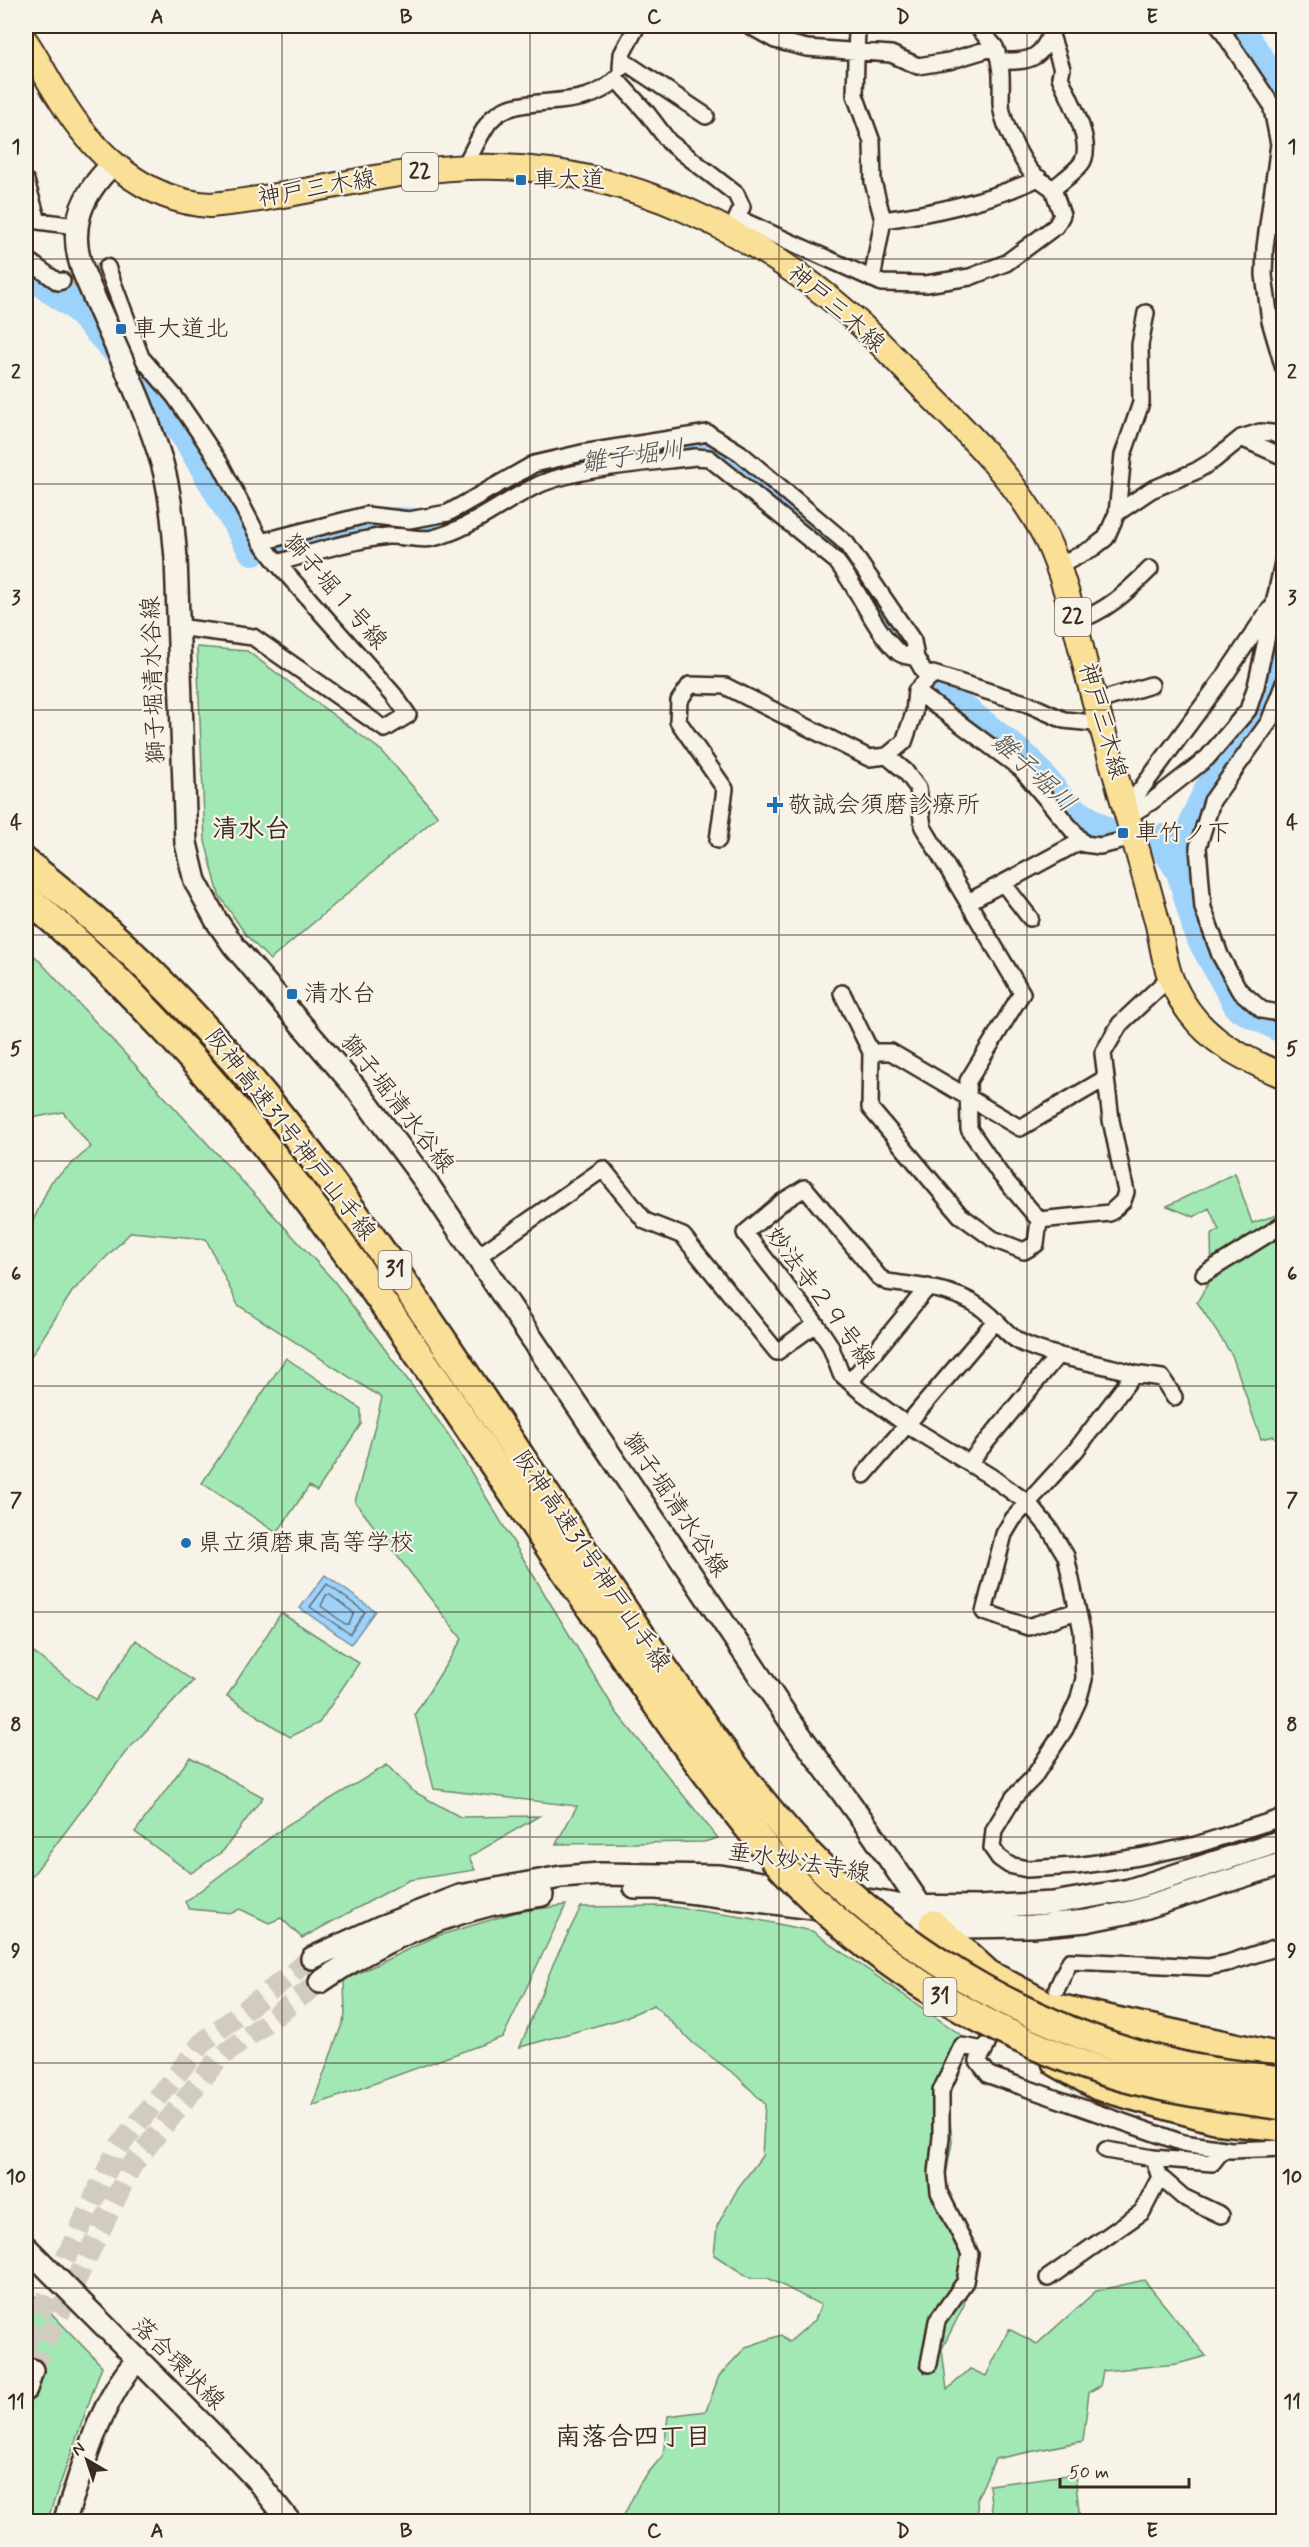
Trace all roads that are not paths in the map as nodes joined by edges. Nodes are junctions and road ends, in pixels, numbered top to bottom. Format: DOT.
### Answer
graph roads {
  1 [pos="637,26"];
  2 [pos="750,26"];
  3 [pos="856,26"];
  4 [pos="977,26"];
  5 [pos="1219,26"];
  6 [pos="1053,30"];
  7 [pos="30,53"];
  8 [pos="856,53"];
  9 [pos="998,54"];
  10 [pos="622,60"];
  11 [pos="616,79"];
  12 [pos="706,116"];
  13 [pos="114,163"];
  14 [pos="464,167"];
  15 [pos="1039,178"];
  16 [pos="26,181"];
  17 [pos="1053,189"];
  18 [pos="883,220"];
  19 [pos="734,224"];
  20 [pos="76,226"];
  21 [pos="26,260"];
  22 [pos="107,267"];
  23 [pos="872,279"];
  24 [pos="62,281"];
  25 [pos="1146,313"];
  26 [pos="1284,369"];
  27 [pos="1241,438"];
  28 [pos="1284,438"];
  29 [pos="1284,457"];
  30 [pos="1117,513"];
  31 [pos="261,542"];
  32 [pos="1284,558"];
  33 [pos="277,563"];
  34 [pos="1057,567"];
  35 [pos="1150,569"];
  36 [pos="1273,604"];
  37 [pos="1074,622"];
  38 [pos="178,627"];
  39 [pos="916,658"];
  40 [pos="928,679"];
  41 [pos="1284,683"];
  42 [pos="1150,685"];
  43 [pos="916,691"];
  44 [pos="1098,711"];
  45 [pos="887,756"];
  46 [pos="1129,820"];
  47 [pos="718,840"];
  48 [pos="1081,841"];
  49 [pos="26,847"];
  50 [pos="26,863"];
  51 [pos="1003,883"];
  52 [pos="26,897"];
  53 [pos="69,900"];
  54 [pos="968,902"];
  55 [pos="1030,918"];
  56 [pos="1170,977"];
  57 [pos="842,993"];
  58 [pos="1284,1014"];
  59 [pos="870,1052"];
  60 [pos="1284,1076"];
  61 [pos="1106,1078"];
  62 [pos="968,1099"];
  63 [pos="1039,1220"];
  64 [pos="1284,1224"];
  65 [pos="477,1257"];
  66 [pos="1204,1274"];
  67 [pos="928,1287"];
  68 [pos="995,1321"];
  69 [pos="816,1324"];
  70 [pos="1058,1355"];
  71 [pos="1134,1374"];
  72 [pos="850,1382"];
  73 [pos="1174,1397"];
  74 [pos="907,1425"];
  75 [pos="969,1463"];
  76 [pos="864,1475"];
  77 [pos="1029,1504"];
  78 [pos="1077,1611"];
  79 [pos="694,1735"];
  80 [pos="1284,1817"];
  81 [pos="1284,1840"];
  82 [pos="1284,1863"];
  83 [pos="927,1915"];
  84 [pos="1284,1945"];
  85 [pos="312,1958"];
  86 [pos="320,1982"];
  87 [pos="1057,1988"];
  88 [pos="1284,2058"];
  89 [pos="1284,2080"];
  90 [pos="1284,2106"];
  91 [pos="1284,2127"];
  92 [pos="1284,2148"];
  93 [pos="1223,2149"];
  94 [pos="1106,2150"];
  95 [pos="1153,2158"];
  96 [pos="1160,2177"];
  97 [pos="1221,2215"];
  98 [pos="26,2247"];
  99 [pos="1048,2278"];
  100 [pos="137,2360"];
  101 [pos="930,2364"];
  102 [pos="64,2522"];
  103 [pos="290,2522"];
  1 -- 10 [label="street"];
  2 -- 8 [label="street"];
  3 -- 8 [label="street"];
  4 -- 9 [label="street"];
  5 -- 26 [label="street"];
  6 -- 9 [label="street"];
  6 -- 17 [label="street"];
  7 -- 13 [label="main road, 神戸三木線 / 22"];
  8 -- 9 [label="street"];
  8 -- 18 [label="street"];
  9 -- 15 [label="street"];
  10 -- 11 [label="street"];
  10 -- 12 [label="street"];
  11 -- 14 [label="street"];
  11 -- 19 [label="street"];
  13 -- 14 [label="main road, 神戸三木線 / 22"];
  13 -- 20 [label="street, 獅子堀清水谷線"];
  14 -- 19 [label="main road, 神戸三木線 / 22"];
  15 -- 17 [label="street"];
  15 -- 18 [label="street"];
  16 -- 20 [label="street"];
  17 -- 23 [label="street"];
  18 -- 23 [label="street"];
  19 -- 23 [label="street"];
  19 -- 34 [label="main road, 神戸三木線 / 22"];
  20 -- 38 [label="street, 獅子堀清水谷線, bridge"];
  21 -- 24 [label="street"];
  22 -- 31 [label="street, 獅子堀１号線"];
  25 -- 30 [label="street"];
  27 -- 28 [label="street"];
  27 -- 29 [label="street"];
  27 -- 30 [label="street"];
  30 -- 34 [label="street"];
  31 -- 33 [label="street, 獅子堀１号線"];
  31 -- 39 [label="street"];
  32 -- 36 [label="street"];
  33 -- 38 [label="street, 獅子堀１号線"];
  33 -- 39 [label="street"];
  34 -- 37 [label="main road, 神戸三木線 / 22"];
  35 -- 37 [label="street"];
  36 -- 46 [label="street"];
  36 -- 46 [label="street"];
  37 -- 44 [label="main road, 神戸三木線 / 22"];
  38 -- 65 [label="street, 獅子堀清水谷線"];
  39 -- 40 [label="street"];
  40 -- 43 [label="street"];
  40 -- 44 [label="street"];
  41 -- 58 [label="street"];
  42 -- 44 [label="street"];
  43 -- 45 [label="street"];
  43 -- 48 [label="street"];
  44 -- 46 [label="main road, 神戸三木線 / 22"];
  45 -- 47 [label="street"];
  45 -- 54 [label="street"];
  46 -- 48 [label="street"];
  46 -- 56 [label="main road, 神戸三木線 / 22"];
  48 -- 51 [label="street"];
  49 -- 53 [label="highway"];
  50 -- 53 [label="highway, 阪神高速31号神戸山手線 / 31"];
  51 -- 54 [label="street"];
  51 -- 55 [label="street"];
  52 -- 79 [label="highway, 阪神高速31号神戸山手線 / 31"];
  53 -- 79 [label="highway, 阪神高速31号神戸山手線 / 31"];
  54 -- 62 [label="street"];
  56 -- 60 [label="main road, 神戸三木線 / 22"];
  56 -- 61 [label="street"];
  57 -- 59 [label="street"];
  59 -- 62 [label="street"];
  59 -- 63 [label="street"];
  61 -- 62 [label="street"];
  61 -- 63 [label="street"];
  62 -- 63 [label="street"];
  64 -- 66 [label="street"];
  65 -- 69 [label="street"];
  65 -- 83 [label="street, 獅子堀清水谷線"];
  67 -- 68 [label="street, 妙法寺２９号線"];
  67 -- 69 [label="street, 妙法寺２９号線"];
  67 -- 72 [label="street"];
  68 -- 70 [label="street, 妙法寺２９号線"];
  68 -- 74 [label="street"];
  69 -- 72 [label="street, 妙法寺２９号線"];
  70 -- 71 [label="street, 妙法寺２９号線"];
  70 -- 75 [label="street"];
  71 -- 73 [label="street, 妙法寺２９号線"];
  71 -- 77 [label="street"];
  72 -- 74 [label="street, 妙法寺２９号線"];
  74 -- 75 [label="street, 妙法寺２９号線"];
  74 -- 76 [label="street"];
  75 -- 77 [label="street, 妙法寺２９号線"];
  77 -- 78 [label="street, 妙法寺２９号線"];
  77 -- 78 [label="street"];
  78 -- 80 [label="street, 妙法寺２９号線"];
  79 -- 89 [label="highway, 阪神高速31号神戸山手線 / 31, bridge"];
  79 -- 90 [label="highway, 阪神高速31号神戸山手線 / 31, bridge"];
  81 -- 83 [label="street, 垂水妙法寺線"];
  82 -- 83 [label="street, 垂水妙法寺線"];
  83 -- 85 [label="street, 垂水妙法寺線"];
  83 -- 86 [label="street, 垂水妙法寺線"];
  83 -- 88 [label="highway"];
  83 -- 91 [label="highway, 31"];
  84 -- 87 [label="street"];
  92 -- 93 [label="street"];
  93 -- 95 [label="street"];
  93 -- 101 [label="street"];
  94 -- 95 [label="street"];
  95 -- 96 [label="street"];
  96 -- 97 [label="street"];
  96 -- 99 [label="street"];
  98 -- 100 [label="street, 落合環状線"];
  100 -- 102 [label="street"];
  100 -- 103 [label="street, 落合環状線"];
}
